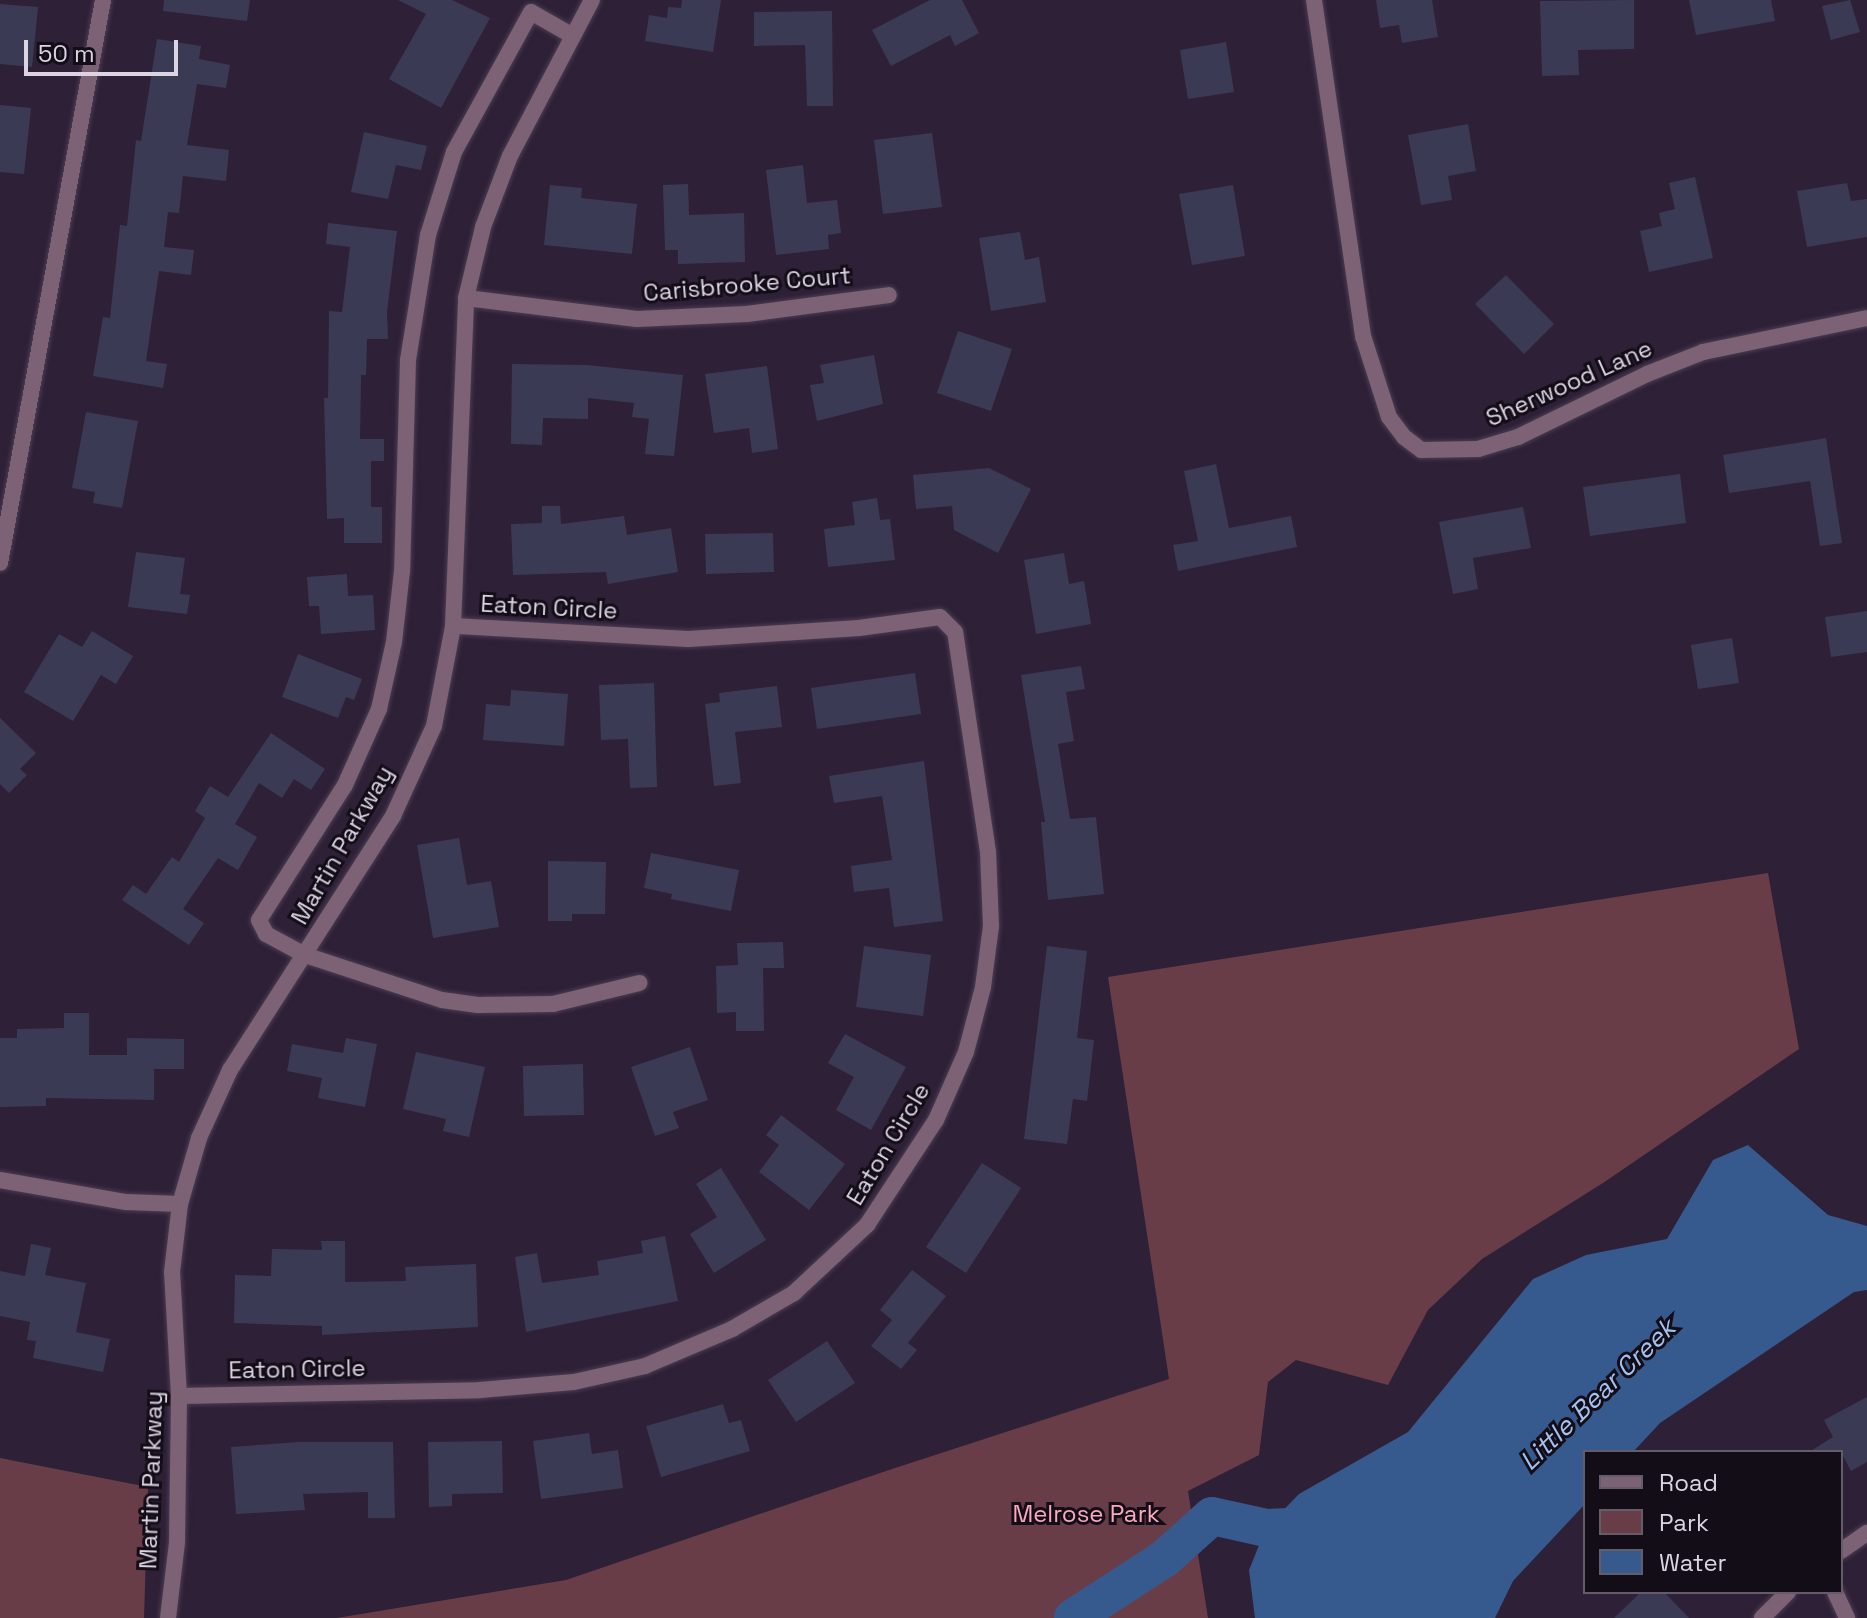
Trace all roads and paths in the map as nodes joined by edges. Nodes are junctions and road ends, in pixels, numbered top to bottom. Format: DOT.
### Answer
graph roads {
  1 [pos="103,0"];
  2 [pos="592,0"];
  3 [pos="1314,0"];
  4 [pos="573,36"];
  5 [pos="889,295"];
  6 [pos="466,298"];
  7 [pos="1867,318"];
  8 [pos="0,563"];
  9 [pos="453,626"];
  10 [pos="305,955"];
  11 [pos="639,983"];
  12 [pos="0,1180"];
  13 [pos="180,1204"];
  14 [pos="179,1396"];
  15 [pos="1867,1533"];
  16 [pos="1843,1550"];
  17 [pos="1786,1594"];
  18 [pos="1836,1594"];
  19 [pos="168,1618"];
  20 [pos="1762,1618"];
  21 [pos="1847,1618"];
  1 -- 8 [label="street"];
  2 -- 4 [label="street, Martin Parkway"];
  3 -- 7 [label="street, Sherwood Lane"];
  4 -- 6 [label="street, Martin Parkway"];
  4 -- 10 [label="street"];
  5 -- 6 [label="street, Carisbrooke Court"];
  6 -- 9 [label="street, Martin Parkway"];
  9 -- 10 [label="street, Martin Parkway"];
  9 -- 14 [label="street, Eaton Circle"];
  10 -- 11 [label="street"];
  10 -- 13 [label="street, Martin Parkway"];
  12 -- 13 [label="street"];
  13 -- 14 [label="street, Martin Parkway"];
  14 -- 19 [label="street, Martin Parkway"];
  15 -- 16 [label="street"];
  17 -- 20 [label="street"];
  18 -- 21 [label="street"];
}
